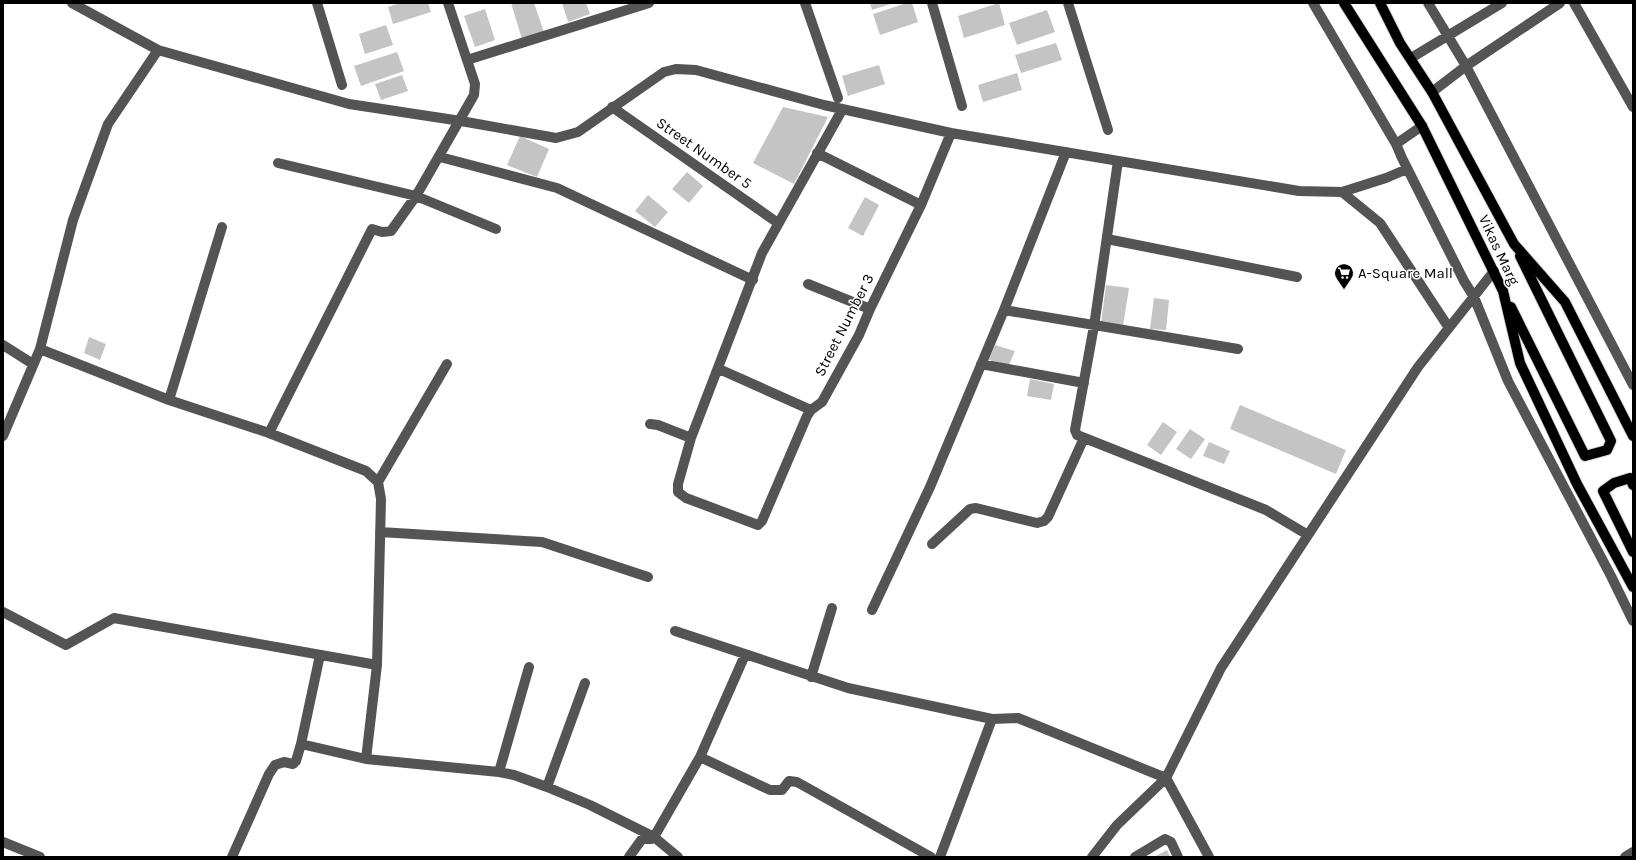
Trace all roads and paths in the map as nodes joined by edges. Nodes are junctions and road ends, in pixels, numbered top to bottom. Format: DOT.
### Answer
graph roads {
  1 [pos="72,3"];
  2 [pos="317,3"];
  3 [pos="448,3"];
  4 [pos="649,3"];
  5 [pos="806,3"];
  6 [pos="932,3"];
  7 [pos="1068,3"];
  8 [pos="1313,3"];
  9 [pos="1344,3"];
  10 [pos="1380,3"];
  11 [pos="1428,3"];
  12 [pos="1502,3"];
  13 [pos="1560,3"];
  14 [pos="1574,3"];
  15 [pos="1449,35"];
  16 [pos="158,50"];
  17 [pos="1410,58"];
  18 [pos="467,60"];
  19 [pos="1466,66"];
  20 [pos="342,85"];
  21 [pos="1432,92"];
  22 [pos="838,98"];
  23 [pos="962,106"];
  24 [pos="612,107"];
  25 [pos="1633,107"];
  26 [pos="842,110"];
  27 [pos="461,121"];
  28 [pos="1422,126"];
  29 [pos="1108,130"];
  30 [pos="951,132"];
  31 [pos="1396,144"];
  32 [pos="1066,152"];
  33 [pos="817,153"];
  34 [pos="440,157"];
  35 [pos="1118,161"];
  36 [pos="278,163"];
  37 [pos="1407,169"];
  38 [pos="1342,192"];
  39 [pos="416,196"];
  40 [pos="921,205"];
  41 [pos="778,223"];
  42 [pos="222,227"];
  43 [pos="496,229"];
  44 [pos="1107,239"];
  45 [pos="1514,244"];
  46 [pos="1494,271"];
  47 [pos="1297,277"];
  48 [pos="753,280"];
  49 [pos="808,284"];
  50 [pos="1503,291"];
  51 [pos="1474,297"];
  52 [pos="870,309"];
  53 [pos="1004,310"];
  54 [pos="1094,326"];
  55 [pos="1449,328"];
  56 [pos="3,345"];
  57 [pos="40,349"];
  58 [pos="1238,349"];
  59 [pos="33,364"];
  60 [pos="447,364"];
  61 [pos="981,364"];
  62 [pos="719,370"];
  63 [pos="1084,383"];
  64 [pos="1633,385"];
  65 [pos="169,400"];
  66 [pos="811,410"];
  67 [pos="650,424"];
  68 [pos="269,433"];
  69 [pos="3,436"];
  70 [pos="1633,436"];
  71 [pos="691,438"];
  72 [pos="1084,438"];
  73 [pos="378,482"];
  74 [pos="1633,485"];
  75 [pos="380,532"];
  76 [pos="1308,535"];
  77 [pos="932,544"];
  78 [pos="1633,552"];
  79 [pos="648,577"];
  80 [pos="1633,587"];
  81 [pos="832,608"];
  82 [pos="872,610"];
  83 [pos="3,612"];
  84 [pos="1633,621"];
  85 [pos="675,631"];
  86 [pos="320,655"];
  87 [pos="745,655"];
  88 [pos="377,665"];
  89 [pos="529,667"];
  90 [pos="811,676"];
  91 [pos="585,683"];
  92 [pos="992,719"];
  93 [pos="301,744"];
  94 [pos="700,757"];
  95 [pos="366,759"];
  96 [pos="499,772"];
  97 [pos="1166,778"];
  98 [pos="547,787"];
  99 [pos="654,837"];
  100 [pos="3,842"];
  101 [pos="1633,852"];
  102 [pos="40,857"];
  103 [pos="232,857"];
  104 [pos="629,857"];
  105 [pos="678,857"];
  106 [pos="931,857"];
  107 [pos="940,857"];
  108 [pos="1092,857"];
  109 [pos="1136,857"];
  110 [pos="1178,857"];
  111 [pos="1209,857"];
  112 [pos="1625,857"];
  1 -- 16 [label="street"];
  2 -- 20 [label="street"];
  3 -- 18 [label="street"];
  4 -- 18 [label="street"];
  5 -- 22 [label="street"];
  6 -- 23 [label="street"];
  7 -- 29 [label="street"];
  8 -- 31 [label="street"];
  9 -- 28 [label="main road, Vikas Marg"];
  10 -- 17 [label="main road, Vikas Marg"];
  11 -- 15 [label="street"];
  12 -- 15 [label="street"];
  13 -- 19 [label="street"];
  14 -- 25 [label="street"];
  15 -- 17 [label="street"];
  15 -- 19 [label="street"];
  16 -- 27 [label="street"];
  16 -- 57 [label="street"];
  17 -- 21 [label="main road, Vikas Marg"];
  18 -- 27 [label="street"];
  19 -- 21 [label="street"];
  19 -- 64 [label="street"];
  21 -- 45 [label="main road, Vikas Marg"];
  24 -- 26 [label="street"];
  24 -- 27 [label="street"];
  24 -- 41 [label="street, Street Number 5"];
  26 -- 30 [label="street"];
  26 -- 33 [label="street"];
  27 -- 34 [label="street"];
  28 -- 31 [label="street"];
  28 -- 46 [label="main road, Vikas Marg"];
  30 -- 32 [label="street"];
  30 -- 40 [label="street, Street Number 3"];
  31 -- 37 [label="street"];
  32 -- 35 [label="street"];
  32 -- 53 [label="street"];
  33 -- 40 [label="street"];
  33 -- 41 [label="street"];
  34 -- 39 [label="street"];
  34 -- 48 [label="street"];
  35 -- 38 [label="street"];
  35 -- 44 [label="street"];
  36 -- 39 [label="street"];
  37 -- 38 [label="street"];
  37 -- 51 [label="street"];
  38 -- 55 [label="street"];
  39 -- 43 [label="street"];
  39 -- 68 [label="street"];
  40 -- 52 [label="street, Street Number 3"];
  41 -- 48 [label="street"];
  42 -- 65 [label="street"];
  44 -- 47 [label="street"];
  44 -- 54 [label="street"];
  45 -- 50 [label="main road"];
  45 -- 70 [label="main road, Vikas Marg"];
  46 -- 50 [label="main road, Vikas Marg"];
  46 -- 51 [label="street"];
  48 -- 62 [label="street"];
  49 -- 52 [label="street"];
  50 -- 80 [label="main road, Vikas Marg"];
  51 -- 55 [label="street"];
  51 -- 84 [label="street"];
  52 -- 66 [label="street, Street Number 3"];
  53 -- 54 [label="street"];
  53 -- 61 [label="street"];
  54 -- 58 [label="street"];
  54 -- 63 [label="street"];
  55 -- 76 [label="street"];
  56 -- 59 [label="street"];
  57 -- 59 [label="street"];
  57 -- 65 [label="street"];
  59 -- 69 [label="street"];
  60 -- 73 [label="street"];
  61 -- 63 [label="street"];
  61 -- 82 [label="street"];
  62 -- 66 [label="street"];
  62 -- 71 [label="street"];
  63 -- 72 [label="street"];
  65 -- 68 [label="street"];
  66 -- 71 [label="street, Street Number 3"];
  67 -- 71 [label="street"];
  68 -- 73 [label="street"];
  72 -- 76 [label="street"];
  72 -- 77 [label="street"];
  73 -- 75 [label="street"];
  74 -- 78 [label="main road"];
  75 -- 79 [label="street"];
  75 -- 88 [label="street"];
  76 -- 97 [label="street"];
  81 -- 90 [label="street"];
  83 -- 86 [label="street"];
  85 -- 87 [label="street"];
  86 -- 88 [label="street"];
  86 -- 93 [label="street"];
  87 -- 90 [label="street"];
  87 -- 94 [label="street"];
  88 -- 95 [label="street"];
  89 -- 96 [label="street"];
  90 -- 92 [label="street"];
  91 -- 98 [label="street"];
  92 -- 97 [label="street"];
  92 -- 107 [label="street"];
  93 -- 95 [label="street"];
  93 -- 103 [label="street"];
  94 -- 99 [label="street"];
  94 -- 106 [label="street"];
  95 -- 96 [label="street"];
  96 -- 98 [label="street"];
  97 -- 108 [label="street"];
  97 -- 111 [label="street"];
  98 -- 99 [label="street"];
  99 -- 104 [label="street"];
  99 -- 105 [label="street"];
  100 -- 102 [label="street"];
  101 -- 112 [label="street"];
  109 -- 110 [label="street"];
}
